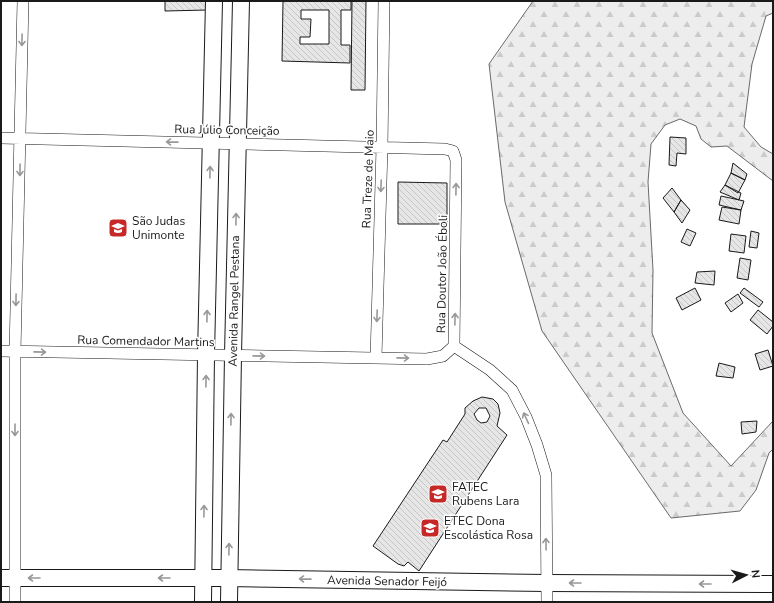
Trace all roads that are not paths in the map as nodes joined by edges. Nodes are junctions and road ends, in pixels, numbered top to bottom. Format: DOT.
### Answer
graph roads {
  1 [pos="22,1"];
  2 [pos="214,1"];
  3 [pos="241,1"];
  4 [pos="384,1"];
  5 [pos="1,138"];
  6 [pos="20,138"];
  7 [pos="211,142"];
  8 [pos="238,143"];
  9 [pos="382,147"];
  10 [pos="452,152"];
  11 [pos="454,346"];
  12 [pos="1,351"];
  13 [pos="15,352"];
  14 [pos="206,355"];
  15 [pos="233,356"];
  16 [pos="376,358"];
  17 [pos="8,578"];
  18 [pos="203,578"];
  19 [pos="229,578"];
  20 [pos="547,583"];
  21 [pos="773,584"];
  22 [pos="15,602"];
  23 [pos="203,602"];
  24 [pos="229,602"];
  25 [pos="547,602"];
  1 -- 6 [label="street, one-way"];
  2 -- 7 [label="main road"];
  3 -- 8 [label="main road, Avenida Rangel Pestana"];
  4 -- 9 [label="street, Rua Treze de Maio"];
  5 -- 6 [label="street, Rua Júlio Conceição"];
  7 -- 6 [label="street, Rua Júlio Conceição, one-way"];
  6 -- 13 [label="street, one-way"];
  7 -- 8 [label="street, Rua Júlio Conceição"];
  14 -- 7 [label="main road, one-way"];
  8 -- 9 [label="street, Rua Júlio Conceição"];
  15 -- 8 [label="main road, Avenida Rangel Pestana, one-way"];
  9 -- 10 [label="street, Rua Júlio Conceição"];
  9 -- 16 [label="street, Rua Treze de Maio, one-way"];
  11 -- 10 [label="street, Rua Doutor João Éboli, one-way"];
  16 -- 11 [label="street, Rua Comendador Martins, one-way"];
  20 -- 11 [label="street, Rua Doutor João Éboli, one-way"];
  12 -- 13 [label="street, Rua Comendador Martins"];
  13 -- 14 [label="street, Rua Comendador Martins, one-way"];
  13 -- 17 [label="street, one-way"];
  14 -- 15 [label="street, Rua Comendador Martins"];
  18 -- 14 [label="main road, one-way"];
  15 -- 16 [label="street, Rua Comendador Martins, one-way"];
  19 -- 15 [label="main road, Avenida Rangel Pestana, one-way"];
  18 -- 17 [label="main road, Avenida Senador Feijó, one-way"];
  17 -- 22 [label="street"];
  18 -- 19 [label="main road, Avenida Senador Feijó"];
  18 -- 23 [label="main road"];
  20 -- 19 [label="main road, Avenida Senador Feijó, one-way"];
  19 -- 24 [label="main road, Avenida Rangel Pestana"];
  21 -- 20 [label="main road, Avenida Senador Feijó, one-way"];
  20 -- 25 [label="street, Rua Doutor João Éboli"];
}
